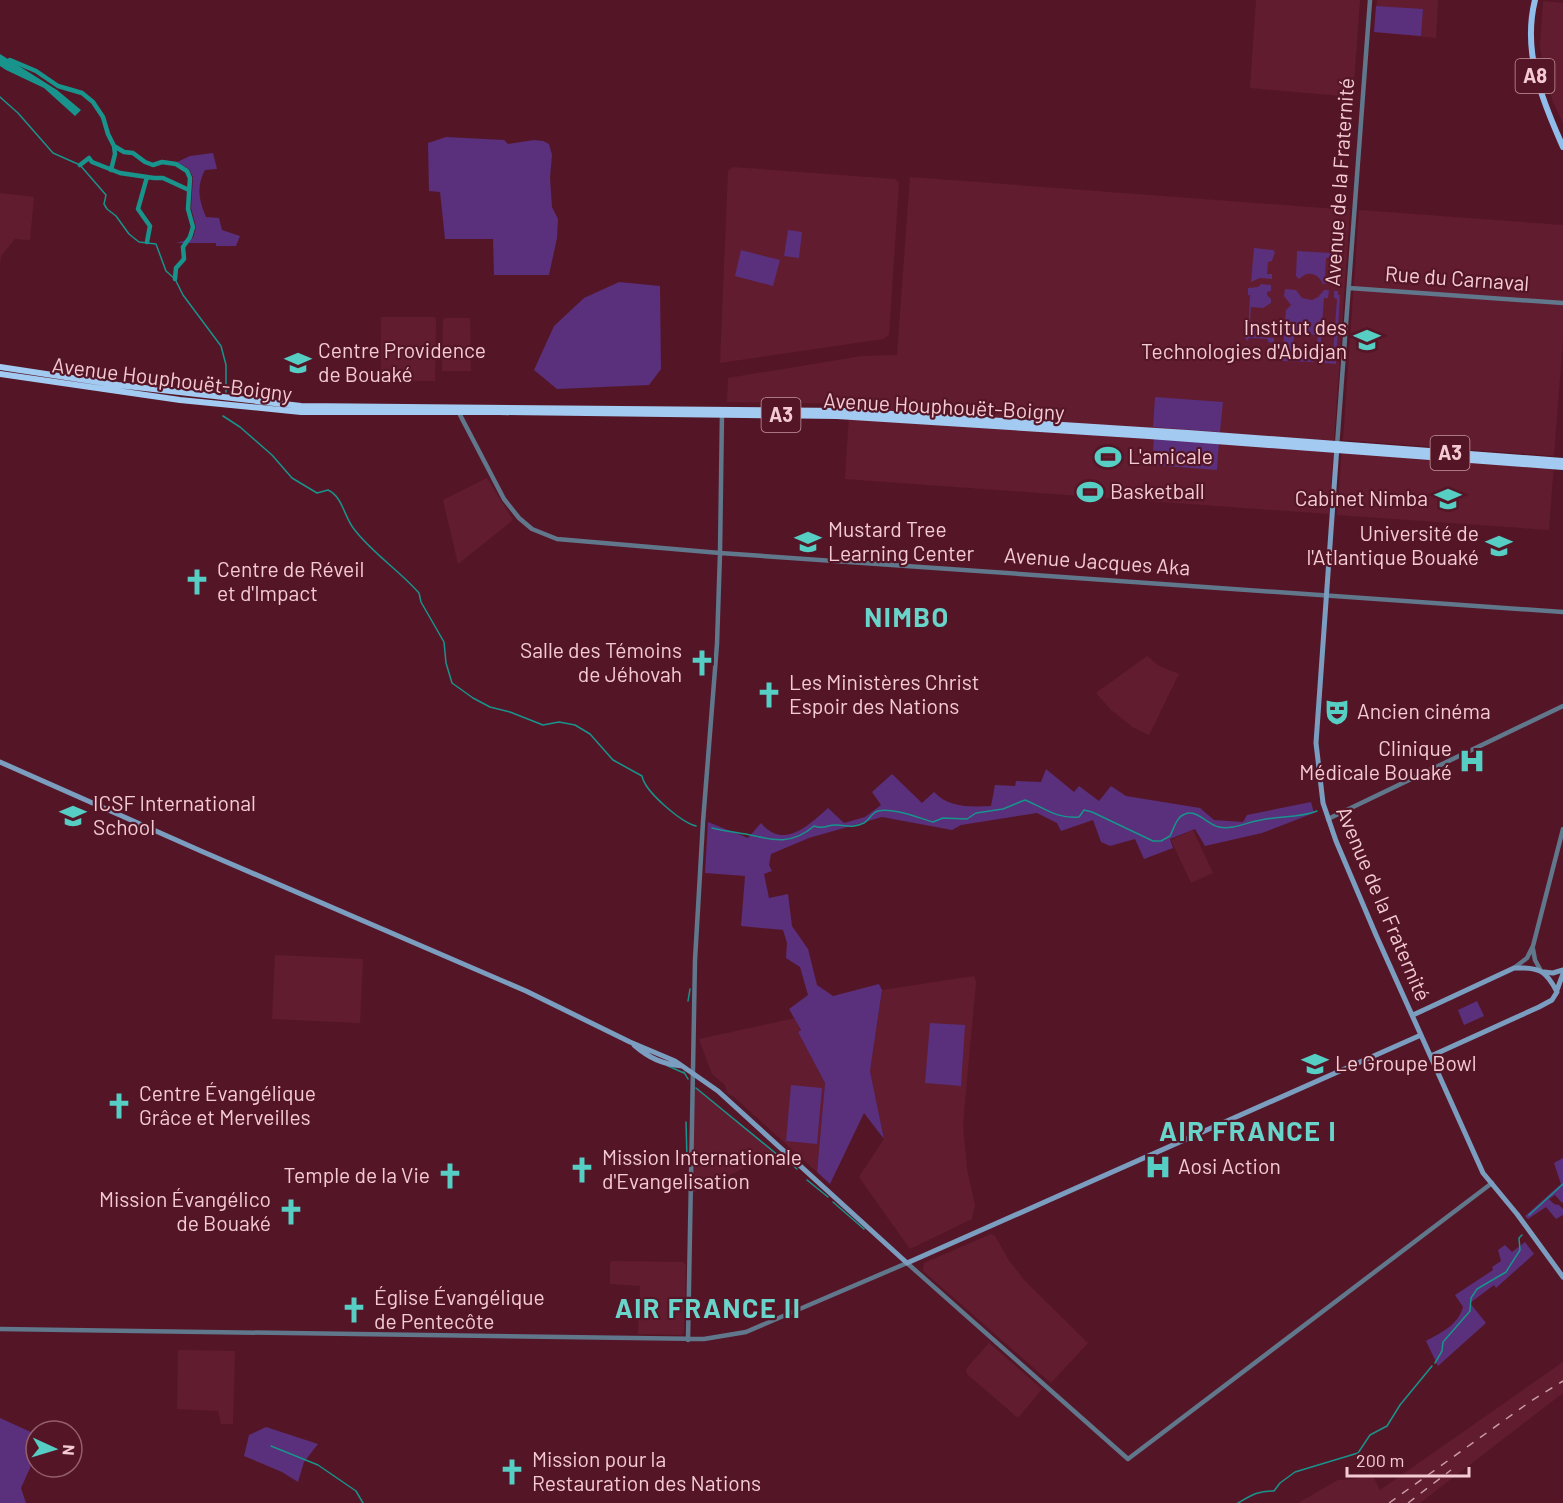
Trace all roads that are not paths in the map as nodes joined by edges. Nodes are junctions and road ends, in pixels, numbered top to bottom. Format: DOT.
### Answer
graph roads {
  1 [pos="1370,0"];
  2 [pos="1534,0"];
  3 [pos="1563,147"];
  4 [pos="1349,288"];
  5 [pos="1563,303"];
  6 [pos="0,367"];
  7 [pos="0,374"];
  8 [pos="458,410"];
  9 [pos="722,412"];
  10 [pos="1337,448"];
  11 [pos="1563,461"];
  12 [pos="1563,467"];
  13 [pos="720,553"];
  14 [pos="1326,595"];
  15 [pos="1563,612"];
  16 [pos="1563,706"];
  17 [pos="0,762"];
  18 [pos="1328,819"];
  19 [pos="1563,829"];
  20 [pos="1533,946"];
  21 [pos="1515,968"];
  22 [pos="1542,971"];
  23 [pos="1563,972"];
  24 [pos="1557,992"];
  25 [pos="1413,1015"];
  26 [pos="1421,1035"];
  27 [pos="1431,1056"];
  28 [pos="692,1074"];
  29 [pos="1492,1184"];
  30 [pos="907,1263"];
  31 [pos="1563,1277"];
  32 [pos="0,1329"];
  33 [pos="688,1340"];
  1 -- 4 [label="street, Avenue de la Fraternité"];
  2 -- 3 [label="main road, A8"];
  4 -- 5 [label="street, Rue du Carnaval"];
  4 -- 10 [label="street, Avenue de la Fraternité"];
  6 -- 8 [label="highway, Avenue Houphouët-Boigny / A3"];
  7 -- 8 [label="highway, Avenue Houphouët-Boigny / A3"];
  8 -- 9 [label="highway, Avenue Houphouët-Boigny / A3"];
  8 -- 13 [label="street, Avenue Jacques Aka"];
  9 -- 10 [label="highway, Avenue Houphouët-Boigny / A3"];
  9 -- 13 [label="street"];
  10 -- 11 [label="highway, Avenue Houphouët-Boigny / A3"];
  10 -- 12 [label="highway, Avenue Houphouët-Boigny / A3"];
  10 -- 14 [label="main road, Avenue de la Fraternité"];
  13 -- 14 [label="street, Avenue Jacques Aka"];
  13 -- 28 [label="street"];
  14 -- 15 [label="street, Avenue Jacques Aka"];
  14 -- 18 [label="main road, Avenue de la Fraternité"];
  16 -- 18 [label="street"];
  17 -- 28 [label="main road"];
  18 -- 25 [label="main road, Avenue de la Fraternité"];
  19 -- 20 [label="street"];
  20 -- 21 [label="street"];
  20 -- 22 [label="street"];
  21 -- 22 [label="main road"];
  21 -- 25 [label="main road"];
  22 -- 23 [label="main road"];
  22 -- 24 [label="main road"];
  23 -- 24 [label="main road"];
  24 -- 27 [label="main road"];
  25 -- 26 [label="main road, Avenue de la Fraternité"];
  26 -- 27 [label="main road, Avenue de la Fraternité"];
  26 -- 30 [label="main road"];
  27 -- 29 [label="main road, Avenue de la Fraternité"];
  28 -- 30 [label="main road"];
  28 -- 33 [label="street"];
  29 -- 30 [label="street"];
  29 -- 31 [label="main road, Avenue de la Fraternité"];
  30 -- 33 [label="street"];
  32 -- 33 [label="street"];
}
